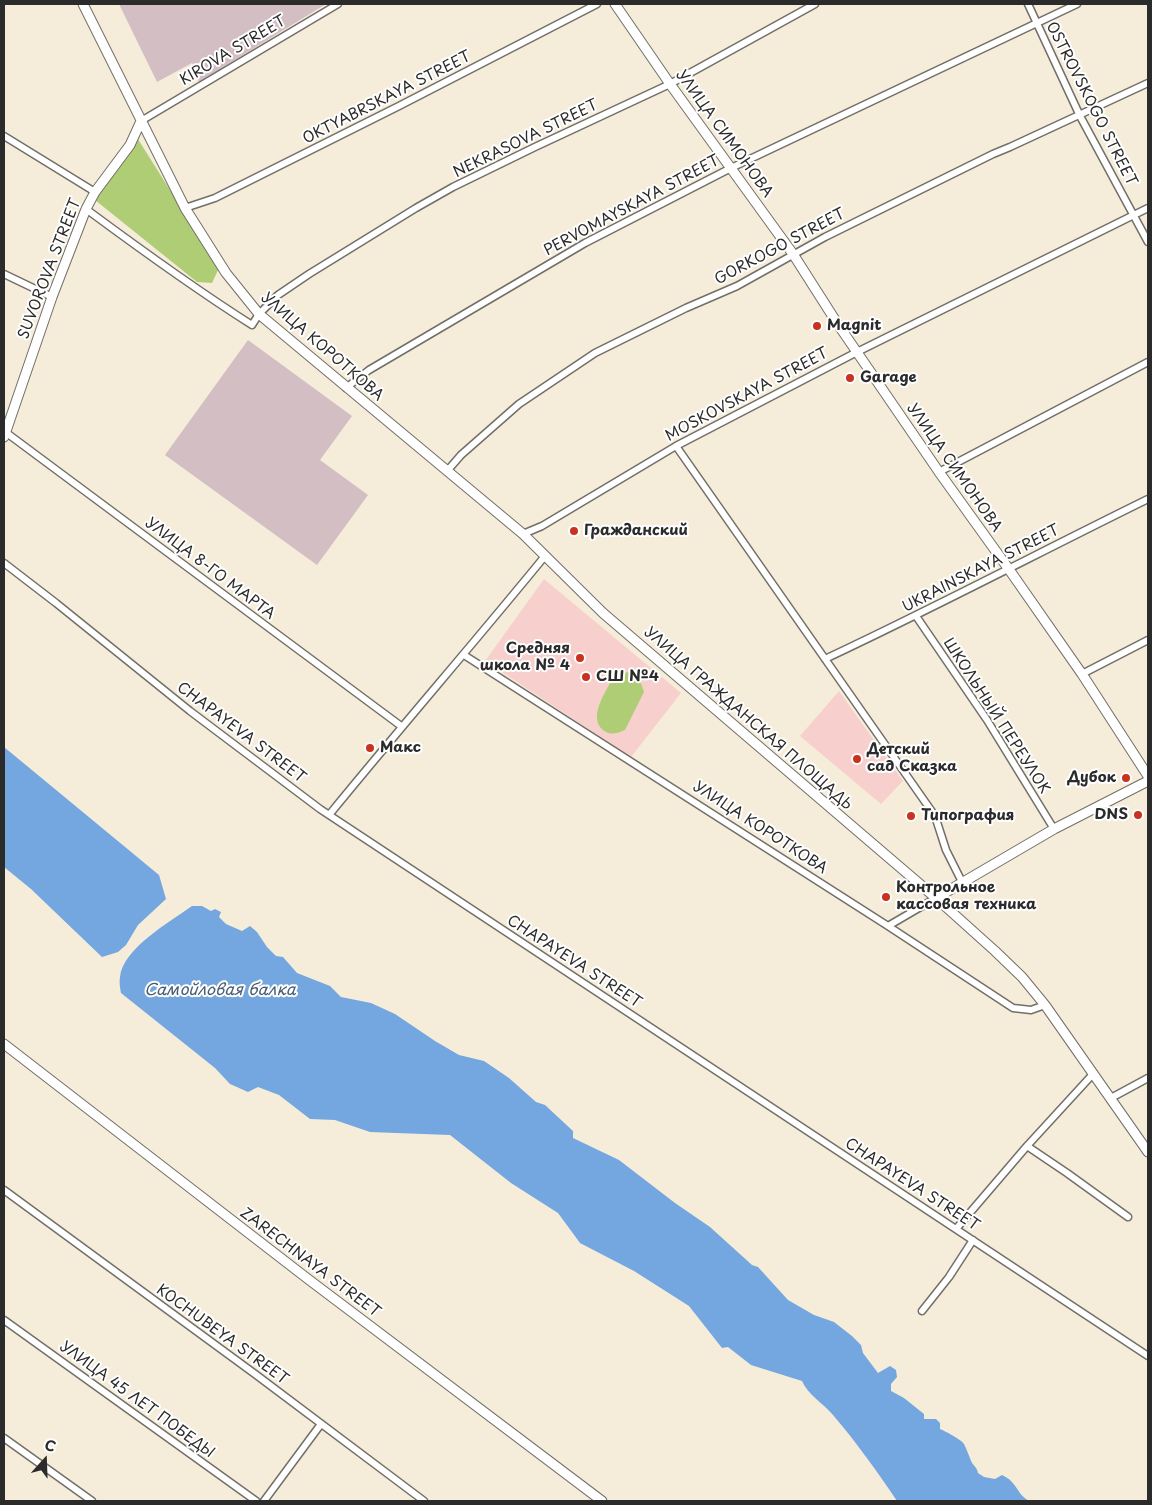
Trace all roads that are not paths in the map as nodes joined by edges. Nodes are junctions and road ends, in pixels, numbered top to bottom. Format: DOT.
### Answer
graph roads {
  1 [pos="83,4"];
  2 [pos="338,4"];
  3 [pos="597,4"];
  4 [pos="615,4"];
  5 [pos="815,4"];
  6 [pos="1028,4"];
  7 [pos="1077,4"];
  8 [pos="1036,24"];
  9 [pos="1148,83"];
  10 [pos="670,84"];
  11 [pos="1080,116"];
  12 [pos="141,121"];
  13 [pos="4,136"];
  14 [pos="731,168"];
  15 [pos="95,192"];
  16 [pos="185,208"];
  17 [pos="1148,208"];
  18 [pos="86,209"];
  19 [pos="1135,215"];
  20 [pos="1148,242"];
  21 [pos="793,254"];
  22 [pos="4,274"];
  23 [pos="52,297"];
  24 [pos="259,314"];
  25 [pos="857,352"];
  26 [pos="1148,362"];
  27 [pos="346,388"];
  28 [pos="4,434"];
  29 [pos="676,446"];
  30 [pos="448,470"];
  31 [pos="938,472"];
  32 [pos="1148,500"];
  33 [pos="523,534"];
  34 [pos="545,556"];
  35 [pos="4,563"];
  36 [pos="1008,568"];
  37 [pos="916,616"];
  38 [pos="1148,640"];
  39 [pos="464,655"];
  40 [pos="825,659"];
  41 [pos="1082,674"];
  42 [pos="401,726"];
  43 [pos="1148,776"];
  44 [pos="1148,781"];
  45 [pos="329,815"];
  46 [pos="1054,829"];
  47 [pos="962,882"];
  48 [pos="936,898"];
  49 [pos="888,926"];
  50 [pos="1045,1005"];
  51 [pos="4,1044"];
  52 [pos="1093,1074"];
  53 [pos="1148,1078"];
  54 [pos="1111,1098"];
  55 [pos="1027,1146"];
  56 [pos="1148,1152"];
  57 [pos="4,1190"];
  58 [pos="1128,1217"];
  59 [pos="956,1229"];
  60 [pos="973,1240"];
  61 [pos="922,1311"];
  62 [pos="4,1320"];
  63 [pos="1148,1356"];
  64 [pos="321,1424"];
  65 [pos="4,1438"];
  66 [pos="92,1501"];
  67 [pos="256,1501"];
  68 [pos="264,1501"];
  69 [pos="424,1501"];
  70 [pos="602,1501"];
  1 -- 12 [label="street, УЛИЦА КОРОТКОВА"];
  2 -- 12 [label="street, KIROVA STREET"];
  3 -- 16 [label="street, OKTYABRSKAYA STREET"];
  4 -- 10 [label="street, УЛИЦА СИМОНОВА"];
  5 -- 10 [label="street, NEKRASOVA STREET"];
  6 -- 8 [label="street, OSTROVSKOGO STREET"];
  7 -- 8 [label="street, PERVOMAYSKAYA STREET"];
  8 -- 11 [label="street, OSTROVSKOGO STREET"];
  8 -- 14 [label="street, PERVOMAYSKAYA STREET"];
  9 -- 11 [label="street, GORKOGO STREET"];
  10 -- 14 [label="street, УЛИЦА СИМОНОВА"];
  10 -- 24 [label="street, NEKRASOVA STREET"];
  11 -- 19 [label="street, OSTROVSKOGO STREET"];
  11 -- 21 [label="street, GORKOGO STREET"];
  12 -- 15 [label="street, SUVOROVA STREET"];
  12 -- 16 [label="street, УЛИЦА КОРОТКОВА"];
  13 -- 15 [label="street"];
  14 -- 21 [label="street, УЛИЦА СИМОНОВА"];
  14 -- 27 [label="street, PERVOMAYSKAYA STREET"];
  15 -- 18 [label="street, SUVOROVA STREET"];
  16 -- 24 [label="street, УЛИЦА КОРОТКОВА"];
  17 -- 19 [label="street, MOSKOVSKAYA STREET"];
  18 -- 23 [label="street, SUVOROVA STREET"];
  18 -- 24 [label="street"];
  19 -- 20 [label="street, OSTROVSKOGO STREET"];
  19 -- 25 [label="street, MOSKOVSKAYA STREET"];
  21 -- 25 [label="street, УЛИЦА СИМОНОВА"];
  21 -- 30 [label="street, GORKOGO STREET"];
  22 -- 23 [label="street"];
  23 -- 28 [label="street, SUVOROVA STREET"];
  24 -- 27 [label="street, УЛИЦА КОРОТКОВА"];
  25 -- 29 [label="street, MOSKOVSKAYA STREET"];
  25 -- 31 [label="street, УЛИЦА СИМОНОВА"];
  26 -- 31 [label="street"];
  27 -- 30 [label="street, УЛИЦА КОРОТКОВА"];
  28 -- 42 [label="street, УЛИЦА 8-ГО МАРТА"];
  29 -- 33 [label="street, MOSKOVSKAYA STREET"];
  29 -- 40 [label="street"];
  30 -- 33 [label="street, УЛИЦА КОРОТКОВА"];
  31 -- 36 [label="street, УЛИЦА СИМОНОВА"];
  32 -- 36 [label="street, UKRAINSKAYA STREET"];
  33 -- 34 [label="street, УЛИЦА КОРОТКОВА"];
  34 -- 39 [label="street"];
  34 -- 48 [label="street, УЛИЦА ГРАЖДАНСКАЯ ПЛОЩАДЬ"];
  35 -- 45 [label="street, CHAPAYEVA STREET"];
  36 -- 37 [label="street, UKRAINSKAYA STREET"];
  36 -- 41 [label="street, УЛИЦА СИМОНОВА"];
  37 -- 40 [label="street, UKRAINSKAYA STREET"];
  37 -- 46 [label="street, ШКОЛЬНЫЙ ПЕРЕУЛОК"];
  38 -- 41 [label="street"];
  39 -- 42 [label="street"];
  39 -- 49 [label="street, УЛИЦА КОРОТКОВА"];
  40 -- 47 [label="street"];
  41 -- 43 [label="street, УЛИЦА СИМОНОВА"];
  42 -- 45 [label="street"];
  44 -- 46 [label="street"];
  45 -- 59 [label="street, CHAPAYEVA STREET"];
  46 -- 47 [label="street"];
  47 -- 48 [label="street"];
  48 -- 49 [label="street"];
  48 -- 50 [label="street"];
  49 -- 50 [label="street, УЛИЦА КОРОТКОВА"];
  50 -- 52 [label="street"];
  51 -- 70 [label="street, ZARECHNAYA STREET"];
  52 -- 54 [label="street"];
  52 -- 55 [label="street"];
  53 -- 54 [label="street"];
  54 -- 56 [label="street"];
  55 -- 58 [label="street"];
  55 -- 59 [label="street"];
  57 -- 64 [label="street, KOCHUBEYA STREET"];
  59 -- 60 [label="street, CHAPAYEVA STREET"];
  60 -- 61 [label="street"];
  60 -- 63 [label="street, CHAPAYEVA STREET"];
  62 -- 67 [label="street, УЛИЦА 45 ЛЕТ ПОБЕДЫ"];
  64 -- 68 [label="street"];
  64 -- 69 [label="street, KOCHUBEYA STREET"];
  65 -- 66 [label="street"];
}
